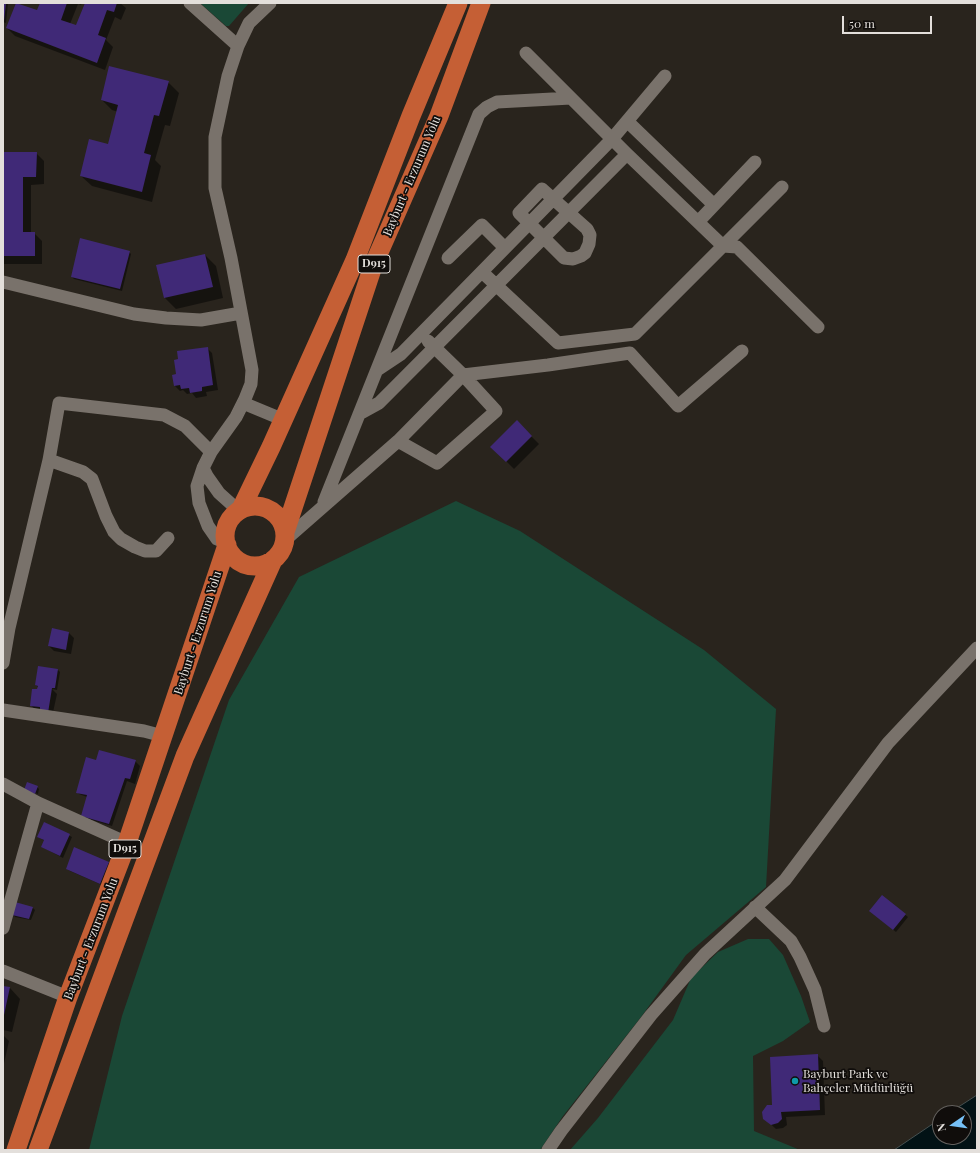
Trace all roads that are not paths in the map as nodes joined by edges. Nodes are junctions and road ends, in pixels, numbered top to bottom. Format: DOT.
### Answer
graph roads {
  1 [pos="190,3"];
  2 [pos="270,3"];
  3 [pos="458,3"];
  4 [pos="481,3"];
  5 [pos="238,46"];
  6 [pos="526,53"];
  7 [pos="665,76"];
  8 [pos="571,98"];
  9 [pos="627,121"];
  10 [pos="612,139"];
  11 [pos="627,154"];
  12 [pos="755,162"];
  13 [pos="782,187"];
  14 [pos="553,198"];
  15 [pos="714,205"];
  16 [pos="569,212"];
  17 [pos="698,222"];
  18 [pos="529,224"];
  19 [pos="543,238"];
  20 [pos="723,246"];
  21 [pos="506,248"];
  22 [pos="448,258"];
  23 [pos="482,272"];
  24 [pos="3,282"];
  25 [pos="496,286"];
  26 [pos="241,313"];
  27 [pos="818,327"];
  28 [pos="421,334"];
  29 [pos="435,348"];
  30 [pos="742,351"];
  31 [pos="377,370"];
  32 [pos="463,375"];
  33 [pos="243,403"];
  34 [pos="359,414"];
  35 [pos="284,420"];
  36 [pos="398,441"];
  37 [pos="211,452"];
  38 [pos="49,460"];
  39 [pos="203,468"];
  40 [pos="323,506"];
  41 [pos="240,510"];
  42 [pos="285,536"];
  43 [pos="168,538"];
  44 [pos="227,544"];
  45 [pos="273,560"];
  46 [pos="977,648"];
  47 [pos="3,663"];
  48 [pos="3,710"];
  49 [pos="163,736"];
  50 [pos="3,784"];
  51 [pos="38,803"];
  52 [pos="127,843"];
  53 [pos="755,907"];
  54 [pos="3,928"];
  55 [pos="3,971"];
  56 [pos="68,997"];
  57 [pos="824,1026"];
  58 [pos="16,1150"];
  59 [pos="38,1150"];
  60 [pos="548,1150"];
  1 -- 5 [label="street"];
  2 -- 5 [label="street"];
  3 -- 35 [label="highway, Bayburt - Erzurum Yolu / D915"];
  4 -- 42 [label="highway, Bayburt - Erzurum Yolu / D915"];
  5 -- 26 [label="street"];
  6 -- 8 [label="street"];
  7 -- 9 [label="street"];
  8 -- 10 [label="street"];
  8 -- 31 [label="street"];
  9 -- 10 [label="street"];
  9 -- 15 [label="street"];
  10 -- 11 [label="street"];
  10 -- 14 [label="street"];
  11 -- 16 [label="street"];
  11 -- 17 [label="street"];
  12 -- 15 [label="street"];
  13 -- 20 [label="street"];
  14 -- 16 [label="street"];
  14 -- 18 [label="street"];
  15 -- 17 [label="street"];
  16 -- 19 [label="street"];
  16 -- 19 [label="street"];
  17 -- 20 [label="street"];
  18 -- 19 [label="street"];
  18 -- 21 [label="street"];
  19 -- 25 [label="street"];
  20 -- 25 [label="street"];
  20 -- 27 [label="street"];
  21 -- 22 [label="street"];
  21 -- 23 [label="street"];
  23 -- 25 [label="street"];
  23 -- 28 [label="street"];
  24 -- 26 [label="street"];
  25 -- 29 [label="street"];
  26 -- 33 [label="street"];
  28 -- 29 [label="street"];
  28 -- 31 [label="street"];
  29 -- 32 [label="street"];
  29 -- 34 [label="street"];
  30 -- 32 [label="street"];
  31 -- 34 [label="street"];
  32 -- 36 [label="street"];
  32 -- 36 [label="street"];
  33 -- 35 [label="street"];
  33 -- 37 [label="street"];
  34 -- 40 [label="street"];
  35 -- 41 [label="highway, Bayburt - Erzurum Yolu / D915"];
  36 -- 40 [label="street"];
  37 -- 38 [label="street"];
  37 -- 39 [label="street"];
  38 -- 43 [label="street"];
  38 -- 47 [label="street"];
  39 -- 41 [label="street"];
  39 -- 44 [label="street"];
  40 -- 42 [label="street"];
  41 -- 42 [label="highway"];
  41 -- 44 [label="highway, Bayburt - Erzurum Yolu"];
  42 -- 45 [label="highway, Bayburt - Erzurum Yolu"];
  44 -- 45 [label="highway"];
  44 -- 49 [label="highway, Bayburt - Erzurum Yolu / D915"];
  45 -- 59 [label="highway, Bayburt - Erzurum Yolu / D915"];
  46 -- 53 [label="street"];
  48 -- 49 [label="street"];
  49 -- 52 [label="highway, Bayburt - Erzurum Yolu / D915"];
  50 -- 51 [label="street"];
  51 -- 52 [label="street"];
  51 -- 54 [label="street"];
  52 -- 56 [label="highway, Bayburt - Erzurum Yolu / D915"];
  53 -- 57 [label="street"];
  53 -- 60 [label="street"];
  55 -- 56 [label="street"];
  56 -- 58 [label="highway, Bayburt - Erzurum Yolu / D915"];
}
